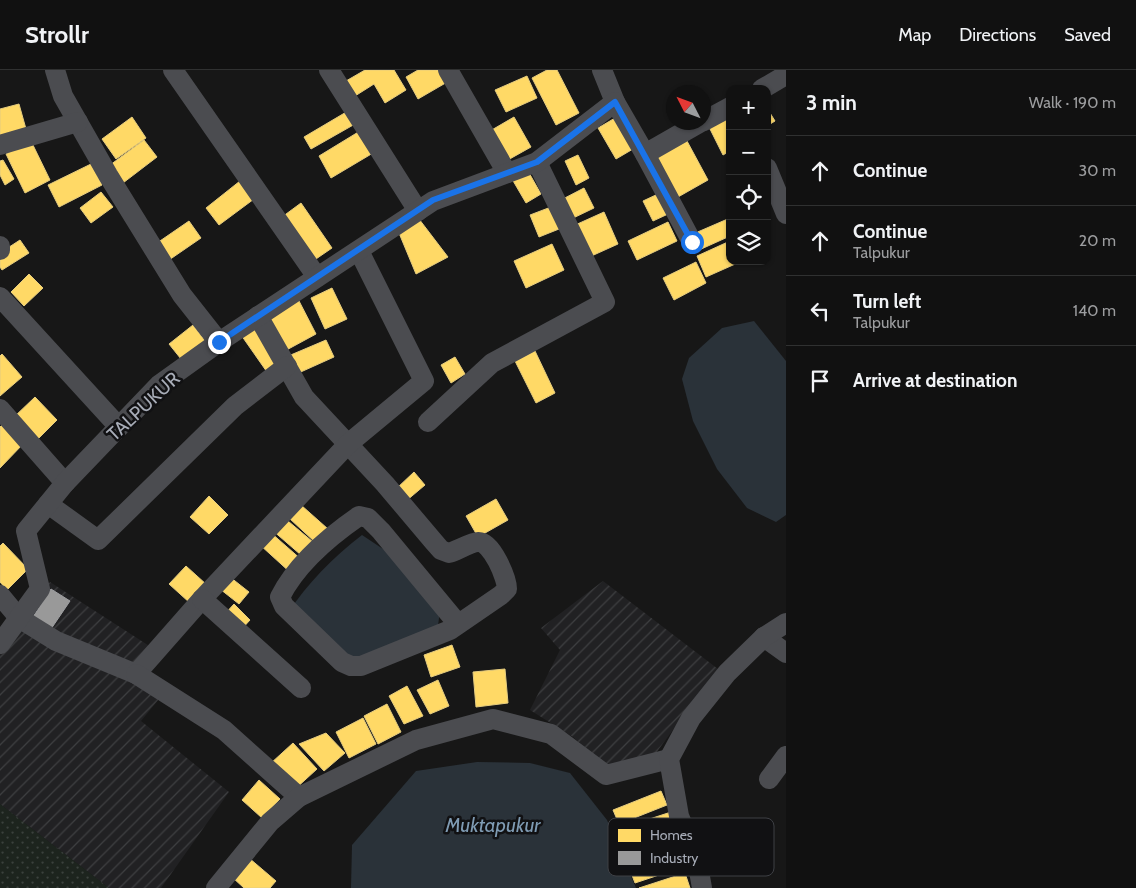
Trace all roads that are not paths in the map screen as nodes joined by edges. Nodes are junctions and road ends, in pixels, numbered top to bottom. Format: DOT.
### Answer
graph roads {
  1 [pos="55,70"];
  2 [pos="173,70"];
  3 [pos="329,70"];
  4 [pos="448,70"];
  5 [pos="602,70"];
  6 [pos="786,75"];
  7 [pos="769,85"];
  8 [pos="615,102"];
  9 [pos="726,109"];
  10 [pos="711,117"];
  11 [pos="78,122"];
  12 [pos="688,130"];
  13 [pos="0,145"];
  14 [pos="645,154"];
  15 [pos="537,162"];
  16 [pos="507,173"];
  17 [pos="770,175"];
  18 [pos="418,211"];
  19 [pos="786,214"];
  20 [pos="692,242"];
  21 [pos="359,251"];
  22 [pos="317,277"];
  23 [pos="0,297"];
  24 [pos="258,316"];
  25 [pos="219,342"];
  26 [pos="287,366"];
  27 [pos="0,410"];
  28 [pos="428,422"];
  29 [pos="119,427"];
  30 [pos="348,444"];
  31 [pos="65,483"];
  32 [pos="48,504"];
  33 [pos="0,595"];
  34 [pos="202,599"];
  35 [pos="19,618"];
  36 [pos="786,623"];
  37 [pos="458,624"];
  38 [pos="764,637"];
  39 [pos="0,644"];
  40 [pos="786,653"];
  41 [pos="136,674"];
  42 [pos="301,688"];
  43 [pos="786,756"];
  44 [pos="669,759"];
  45 [pos="769,779"];
  46 [pos="299,797"];
  47 [pos="680,818"];
  48 [pos="216,888"];
  1 -- 11 [label="street"];
  2 -- 22 [label="street"];
  3 -- 18 [label="street"];
  4 -- 16 [label="street"];
  5 -- 8 [label="street"];
  6 -- 7 [label="street"];
  8 -- 14 [label="street"];
  8 -- 15 [label="street, TALPUKUR"];
  9 -- 10 [label="street"];
  11 -- 13 [label="street"];
  11 -- 25 [label="street"];
  12 -- 14 [label="street"];
  14 -- 20 [label="street"];
  15 -- 16 [label="street, TALPUKUR"];
  15 -- 28 [label="street"];
  16 -- 18 [label="street, TALPUKUR"];
  17 -- 19 [label="street"];
  18 -- 21 [label="street, TALPUKUR"];
  21 -- 22 [label="street, TALPUKUR"];
  21 -- 30 [label="street"];
  22 -- 24 [label="street, TALPUKUR"];
  23 -- 29 [label="street"];
  24 -- 25 [label="street, TALPUKUR"];
  24 -- 26 [label="street"];
  25 -- 29 [label="street, TALPUKUR"];
  26 -- 30 [label="street"];
  26 -- 32 [label="street"];
  27 -- 31 [label="street"];
  29 -- 31 [label="street, TALPUKUR"];
  30 -- 34 [label="street"];
  30 -- 37 [label="street"];
  31 -- 32 [label="street, TALPUKUR"];
  32 -- 35 [label="street, TALPUKUR"];
  33 -- 35 [label="street"];
  34 -- 41 [label="street"];
  34 -- 42 [label="street"];
  35 -- 39 [label="street, TALPUKUR"];
  35 -- 41 [label="street"];
  36 -- 38 [label="street"];
  37 -- 37 [label="street"];
  38 -- 40 [label="street"];
  38 -- 44 [label="street"];
  41 -- 46 [label="street"];
  43 -- 45 [label="street"];
  44 -- 46 [label="street"];
  44 -- 47 [label="street"];
  46 -- 48 [label="street"];
}
